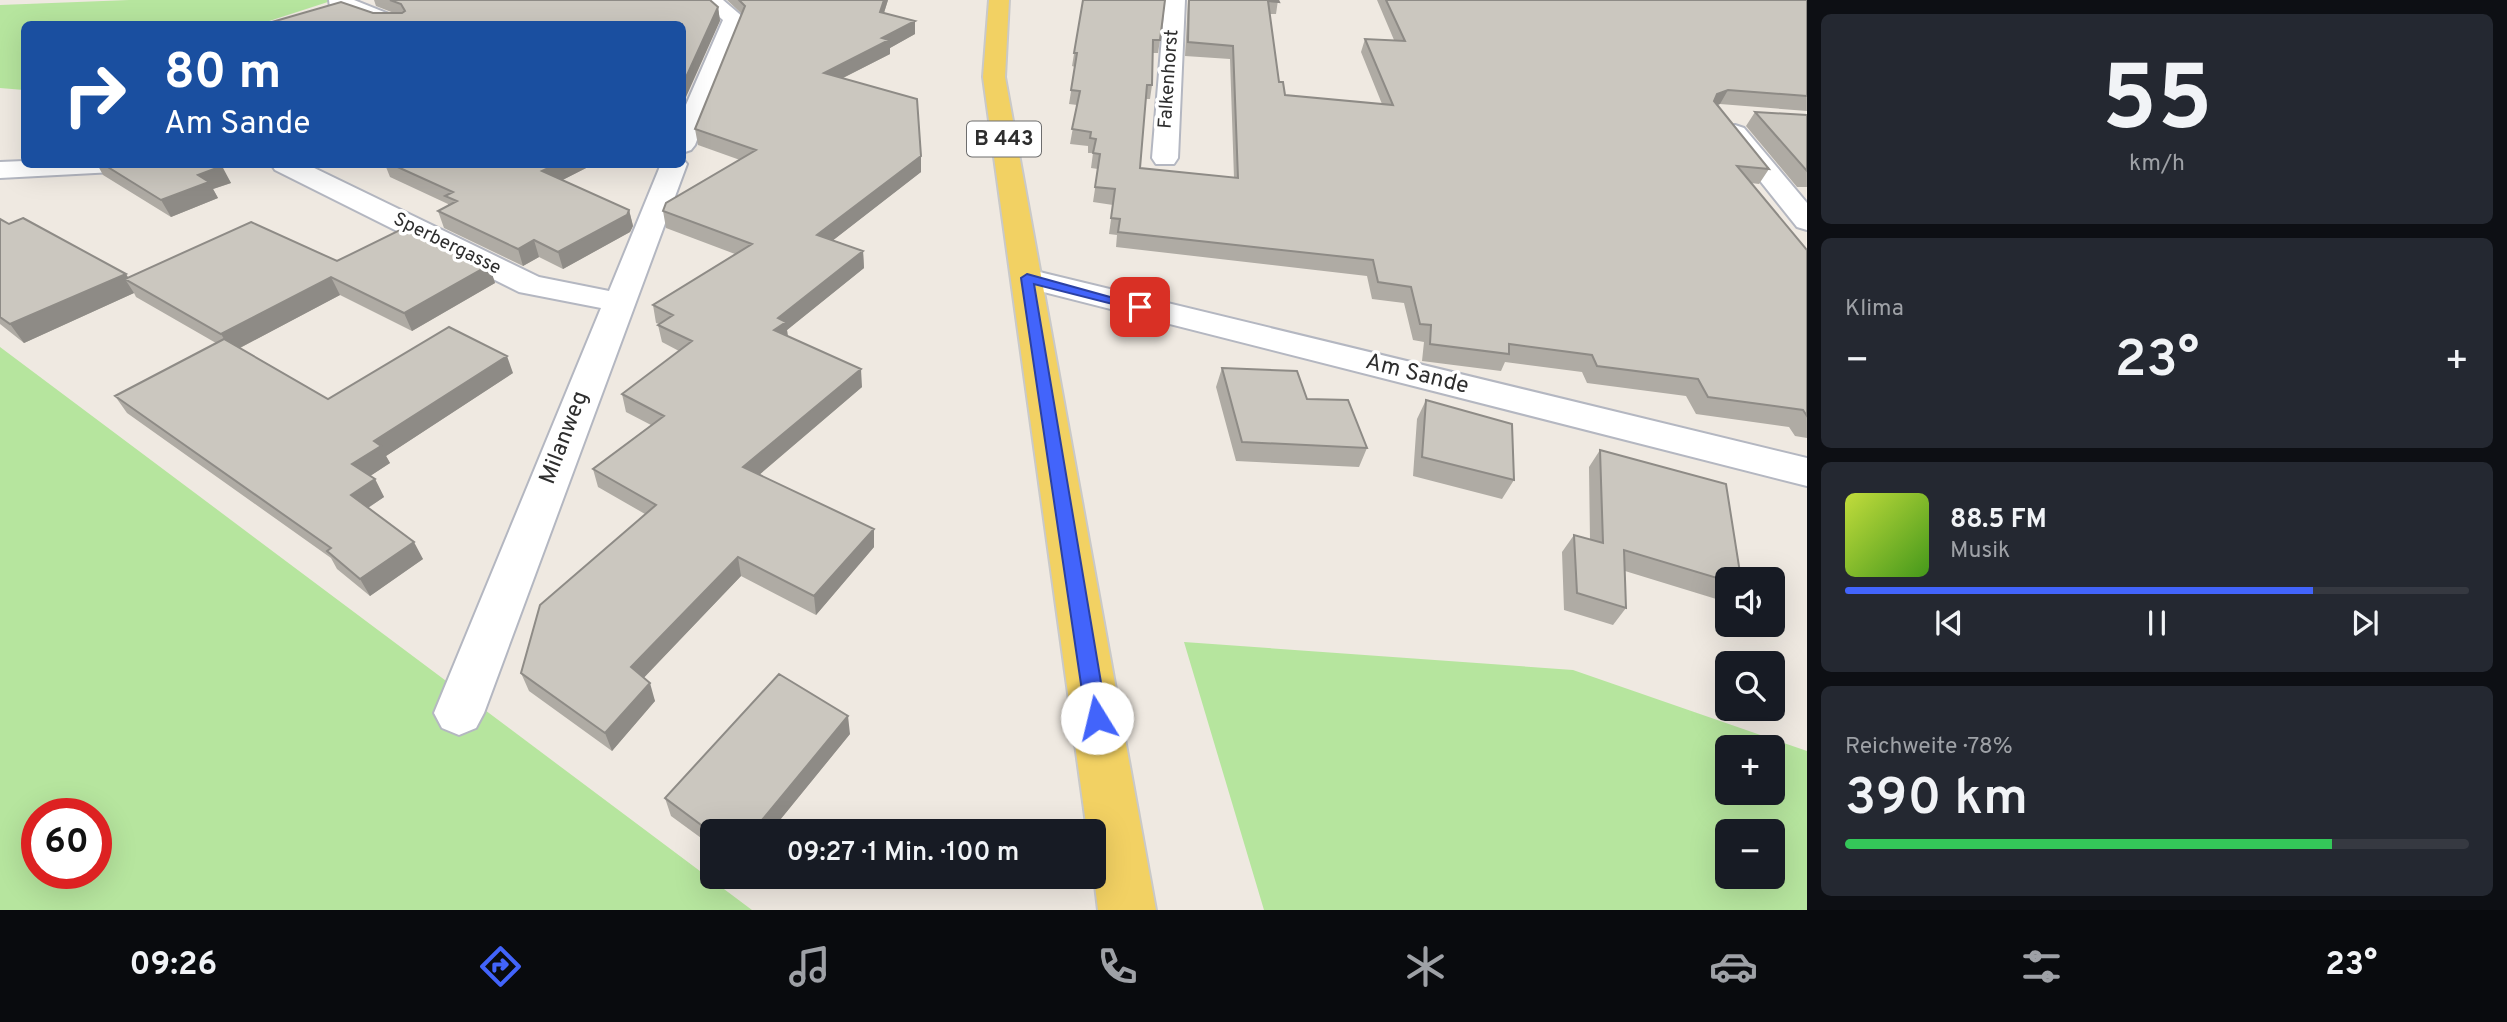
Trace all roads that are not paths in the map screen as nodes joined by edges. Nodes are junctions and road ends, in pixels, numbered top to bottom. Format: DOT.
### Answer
graph roads {
  1 [pos="710,0"];
  2 [pos="999,0"];
  3 [pos="1175,0"];
  4 [pos="341,2"];
  5 [pos="315,10"];
  6 [pos="389,21"];
  7 [pos="1757,117"];
  8 [pos="686,135"];
  9 [pos="1165,158"];
  10 [pos="30,168"];
  11 [pos="292,168"];
  12 [pos="672,168"];
  13 [pos="0,170"];
  14 [pos="1807,221"];
  15 [pos="1027,278"];
  16 [pos="618,302"];
  17 [pos="1807,472"];
  18 [pos="458,713"];
  19 [pos="1127,910"];
  1 -- 8 [label="street"];
  2 -- 15 [label="main road, B 443"];
  3 -- 9 [label="street, Falkenhorst"];
  4 -- 5 [label="street"];
  4 -- 6 [label="street"];
  7 -- 14 [label="street"];
  10 -- 13 [label="street"];
  11 -- 16 [label="street, Sperbergasse"];
  12 -- 16 [label="street, Milanweg"];
  15 -- 17 [label="street, Am Sande"];
  15 -- 19 [label="main road, B 443"];
  16 -- 18 [label="street, Milanweg"];
}
